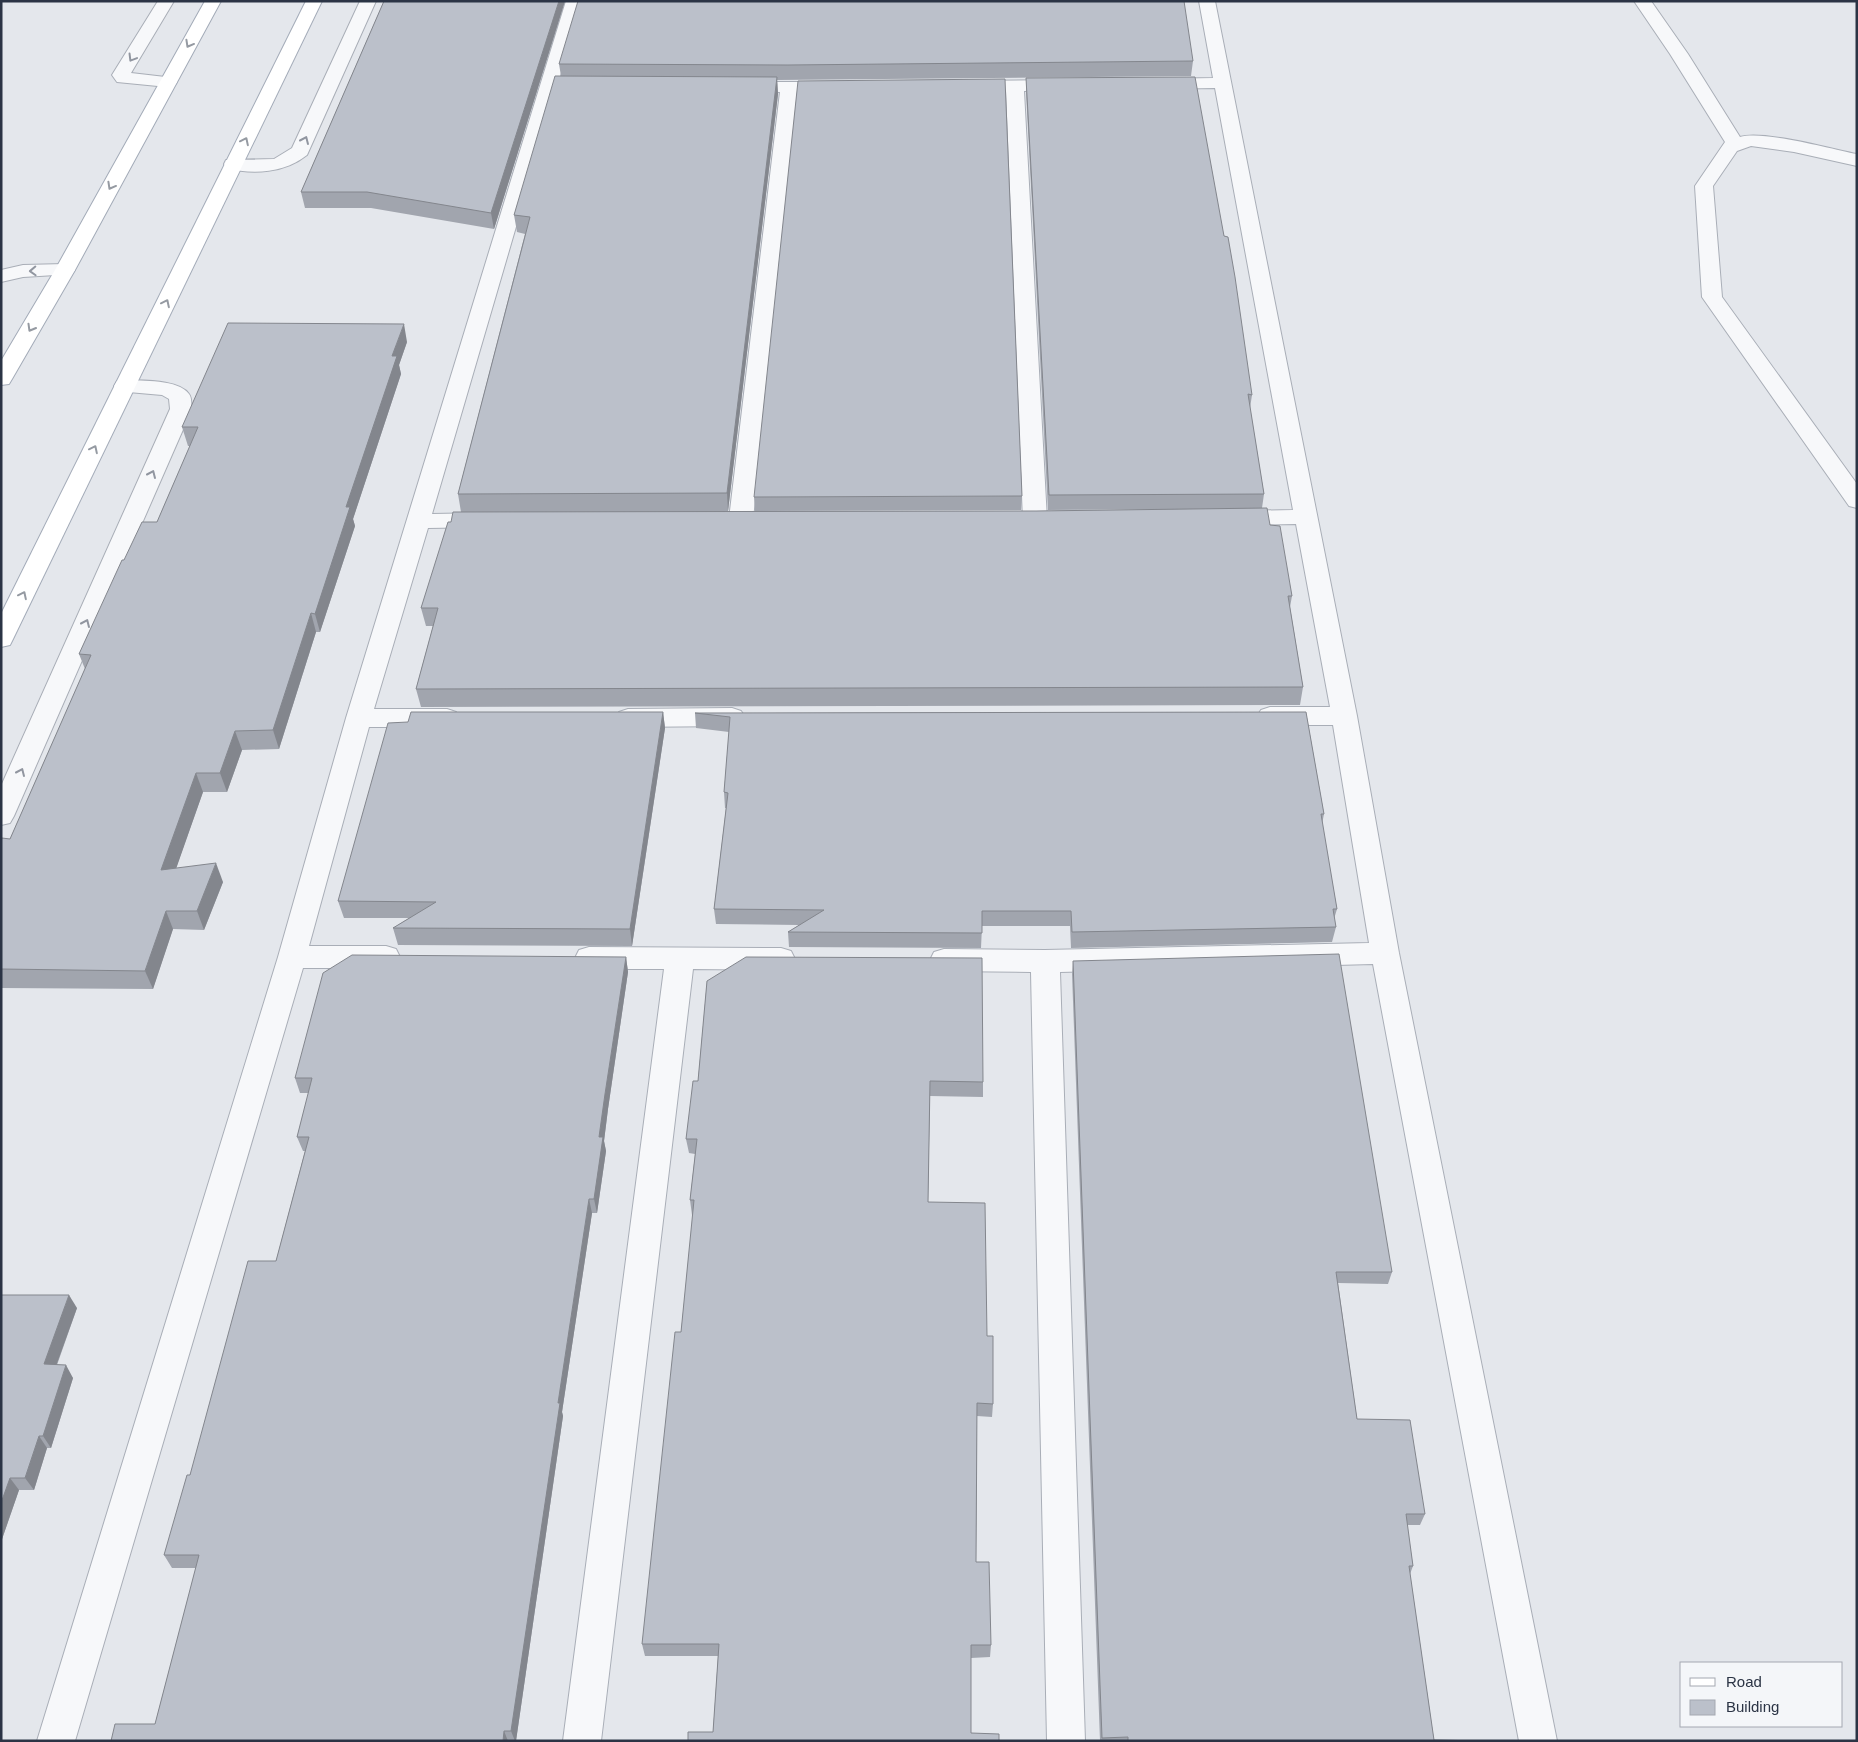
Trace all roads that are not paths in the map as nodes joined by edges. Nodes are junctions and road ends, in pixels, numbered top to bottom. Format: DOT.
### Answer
graph roads {
  1 [pos="166,1"];
  2 [pos="213,1"];
  3 [pos="314,1"];
  4 [pos="368,1"];
  5 [pos="574,1"];
  6 [pos="1207,1"];
  7 [pos="1642,1"];
  8 [pos="168,82"];
  9 [pos="1222,83"];
  10 [pos="1143,84"];
  11 [pos="1084,85"];
  12 [pos="722,86"];
  13 [pos="848,86"];
  14 [pos="946,86"];
  15 [pos="1015,86"];
  16 [pos="789,87"];
  17 [pos="1736,145"];
  18 [pos="1857,160"];
  19 [pos="233,164"];
  20 [pos="65,270"];
  21 [pos="1,276"];
  22 [pos="1,379"];
  23 [pos="125,386"];
  24 [pos="1857,501"];
  25 [pos="1306,517"];
  26 [pos="1209,518"];
  27 [pos="741,519"];
  28 [pos="506,520"];
  29 [pos="1035,520"];
  30 [pos="419,521"];
  31 [pos="1,638"];
  32 [pos="1245,716"];
  33 [pos="1344,716"];
  34 [pos="757,717"];
  35 [pos="359,718"];
  36 [pos="468,718"];
  37 [pos="608,718"];
  38 [pos="1,816"];
  39 [pos="1385,953"];
  40 [pos="292,957"];
  41 [pos="412,957"];
  42 [pos="561,958"];
  43 [pos="680,958"];
  44 [pos="808,959"];
  45 [pos="917,960"];
  46 [pos="1045,961"];
  47 [pos="56,1741"];
  48 [pos="582,1741"];
  49 [pos="1066,1741"];
  50 [pos="1538,1741"];
  1 -- 8 [label="street, one-way"];
  2 -- 8 [label="main road, one-way"];
  19 -- 3 [label="main road, one-way"];
  19 -- 4 [label="street, one-way"];
  5 -- 30 [label="street"];
  6 -- 9 [label="street"];
  7 -- 17 [label="street"];
  8 -- 20 [label="main road, one-way"];
  9 -- 10 [label="street"];
  9 -- 25 [label="street"];
  11 -- 15 [label="street"];
  12 -- 16 [label="street"];
  13 -- 16 [label="street"];
  14 -- 15 [label="street"];
  15 -- 29 [label="street"];
  16 -- 27 [label="street"];
  17 -- 18 [label="street"];
  17 -- 24 [label="street"];
  23 -- 19 [label="main road, one-way"];
  20 -- 21 [label="street, one-way"];
  20 -- 22 [label="main road, one-way"];
  31 -- 23 [label="main road, one-way"];
  38 -- 23 [label="street, one-way"];
  25 -- 26 [label="street"];
  25 -- 33 [label="street"];
  28 -- 30 [label="street"];
  30 -- 35 [label="street"];
  32 -- 33 [label="street"];
  33 -- 39 [label="street"];
  34 -- 37 [label="street"];
  35 -- 36 [label="street"];
  35 -- 40 [label="street"];
  39 -- 46 [label="street"];
  39 -- 50 [label="street"];
  40 -- 41 [label="street"];
  40 -- 47 [label="street"];
  42 -- 43 [label="street"];
  43 -- 44 [label="street"];
  43 -- 48 [label="street"];
  45 -- 46 [label="street"];
  46 -- 49 [label="street"];
}
